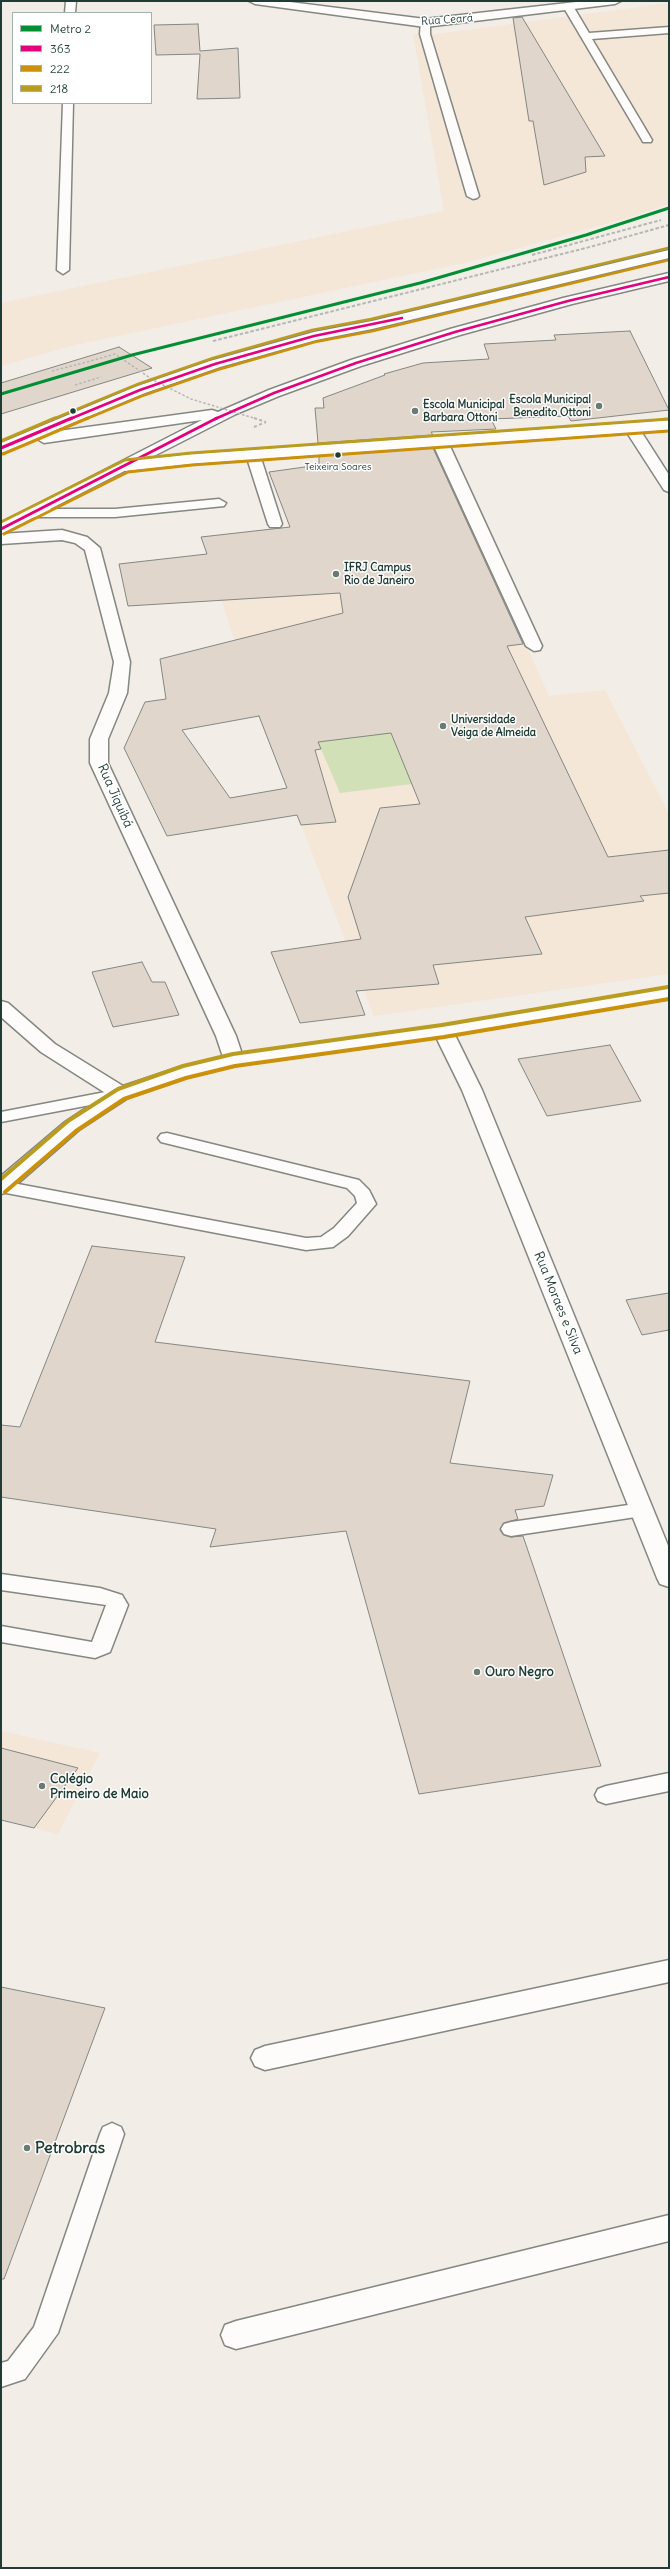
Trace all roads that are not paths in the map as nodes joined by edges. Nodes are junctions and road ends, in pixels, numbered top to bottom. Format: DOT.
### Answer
graph roads {
  1 [pos="71,1"];
  2 [pos="260,1"];
  3 [pos="615,1"];
  4 [pos="569,8"];
  5 [pos="70,12"];
  6 [pos="425,23"];
  7 [pos="669,30"];
  8 [pos="588,36"];
  9 [pos="68,104"];
  10 [pos="647,140"];
  11 [pos="473,196"];
  12 [pos="669,254"];
  13 [pos="63,270"];
  14 [pos="669,277"];
  15 [pos="231,412"];
  16 [pos="669,425"];
  17 [pos="632,428"];
  18 [pos="440,442"];
  19 [pos="5,446"];
  20 [pos="253,455"];
  21 [pos="126,466"];
  22 [pos="669,487"];
  23 [pos="219,503"];
  24 [pos="34,513"];
  25 [pos="276,524"];
  26 [pos="1,529"];
  27 [pos="3,547"];
  28 [pos="534,646"];
  29 [pos="669,993"];
  30 [pos="1,1007"];
  31 [pos="443,1031"];
  32 [pos="234,1060"];
  33 [pos="121,1094"];
  34 [pos="1,1117"];
  35 [pos="167,1138"];
  36 [pos="1,1187"];
  37 [pos="642,1510"];
  38 [pos="510,1529"];
  39 [pos="669,1578"];
  40 [pos="1,1582"];
  41 [pos="1,1634"];
  42 [pos="669,1782"];
  43 [pos="606,1795"];
  44 [pos="669,1971"];
  45 [pos="265,2058"];
  46 [pos="112,2134"];
  47 [pos="669,2228"];
  48 [pos="236,2335"];
  49 [pos="1,2375"];
  1 -- 5 [label="lane"];
  2 -- 6 [label="street, Rua Ceará"];
  3 -- 4 [label="street, Rua Ceará"];
  4 -- 6 [label="street, Rua Ceará"];
  4 -- 8 [label="lane"];
  6 -- 11 [label="lane"];
  7 -- 8 [label="lane"];
  8 -- 10 [label="lane"];
  9 -- 13 [label="lane"];
  12 -- 19 [label="street"];
  14 -- 15 [label="street"];
  15 -- 19 [label="street"];
  15 -- 21 [label="street"];
  16 -- 17 [label="street"];
  17 -- 18 [label="street"];
  17 -- 22 [label="street"];
  18 -- 20 [label="street"];
  18 -- 28 [label="street"];
  20 -- 21 [label="street"];
  20 -- 25 [label="lane"];
  21 -- 24 [label="street"];
  23 -- 24 [label="lane"];
  24 -- 26 [label="street"];
  27 -- 32 [label="street, Rua Jiquibá"];
  29 -- 31 [label="street"];
  30 -- 33 [label="street"];
  31 -- 32 [label="street"];
  31 -- 37 [label="street, Rua Moraes e Silva"];
  32 -- 33 [label="street"];
  33 -- 34 [label="lane"];
  33 -- 36 [label="street"];
  35 -- 36 [label="lane"];
  37 -- 38 [label="lane"];
  37 -- 39 [label="street, Rua Moraes e Silva"];
  40 -- 41 [label="lane"];
  42 -- 43 [label="lane"];
  44 -- 45 [label="street"];
  46 -- 49 [label="lane"];
  47 -- 48 [label="street"];
}
